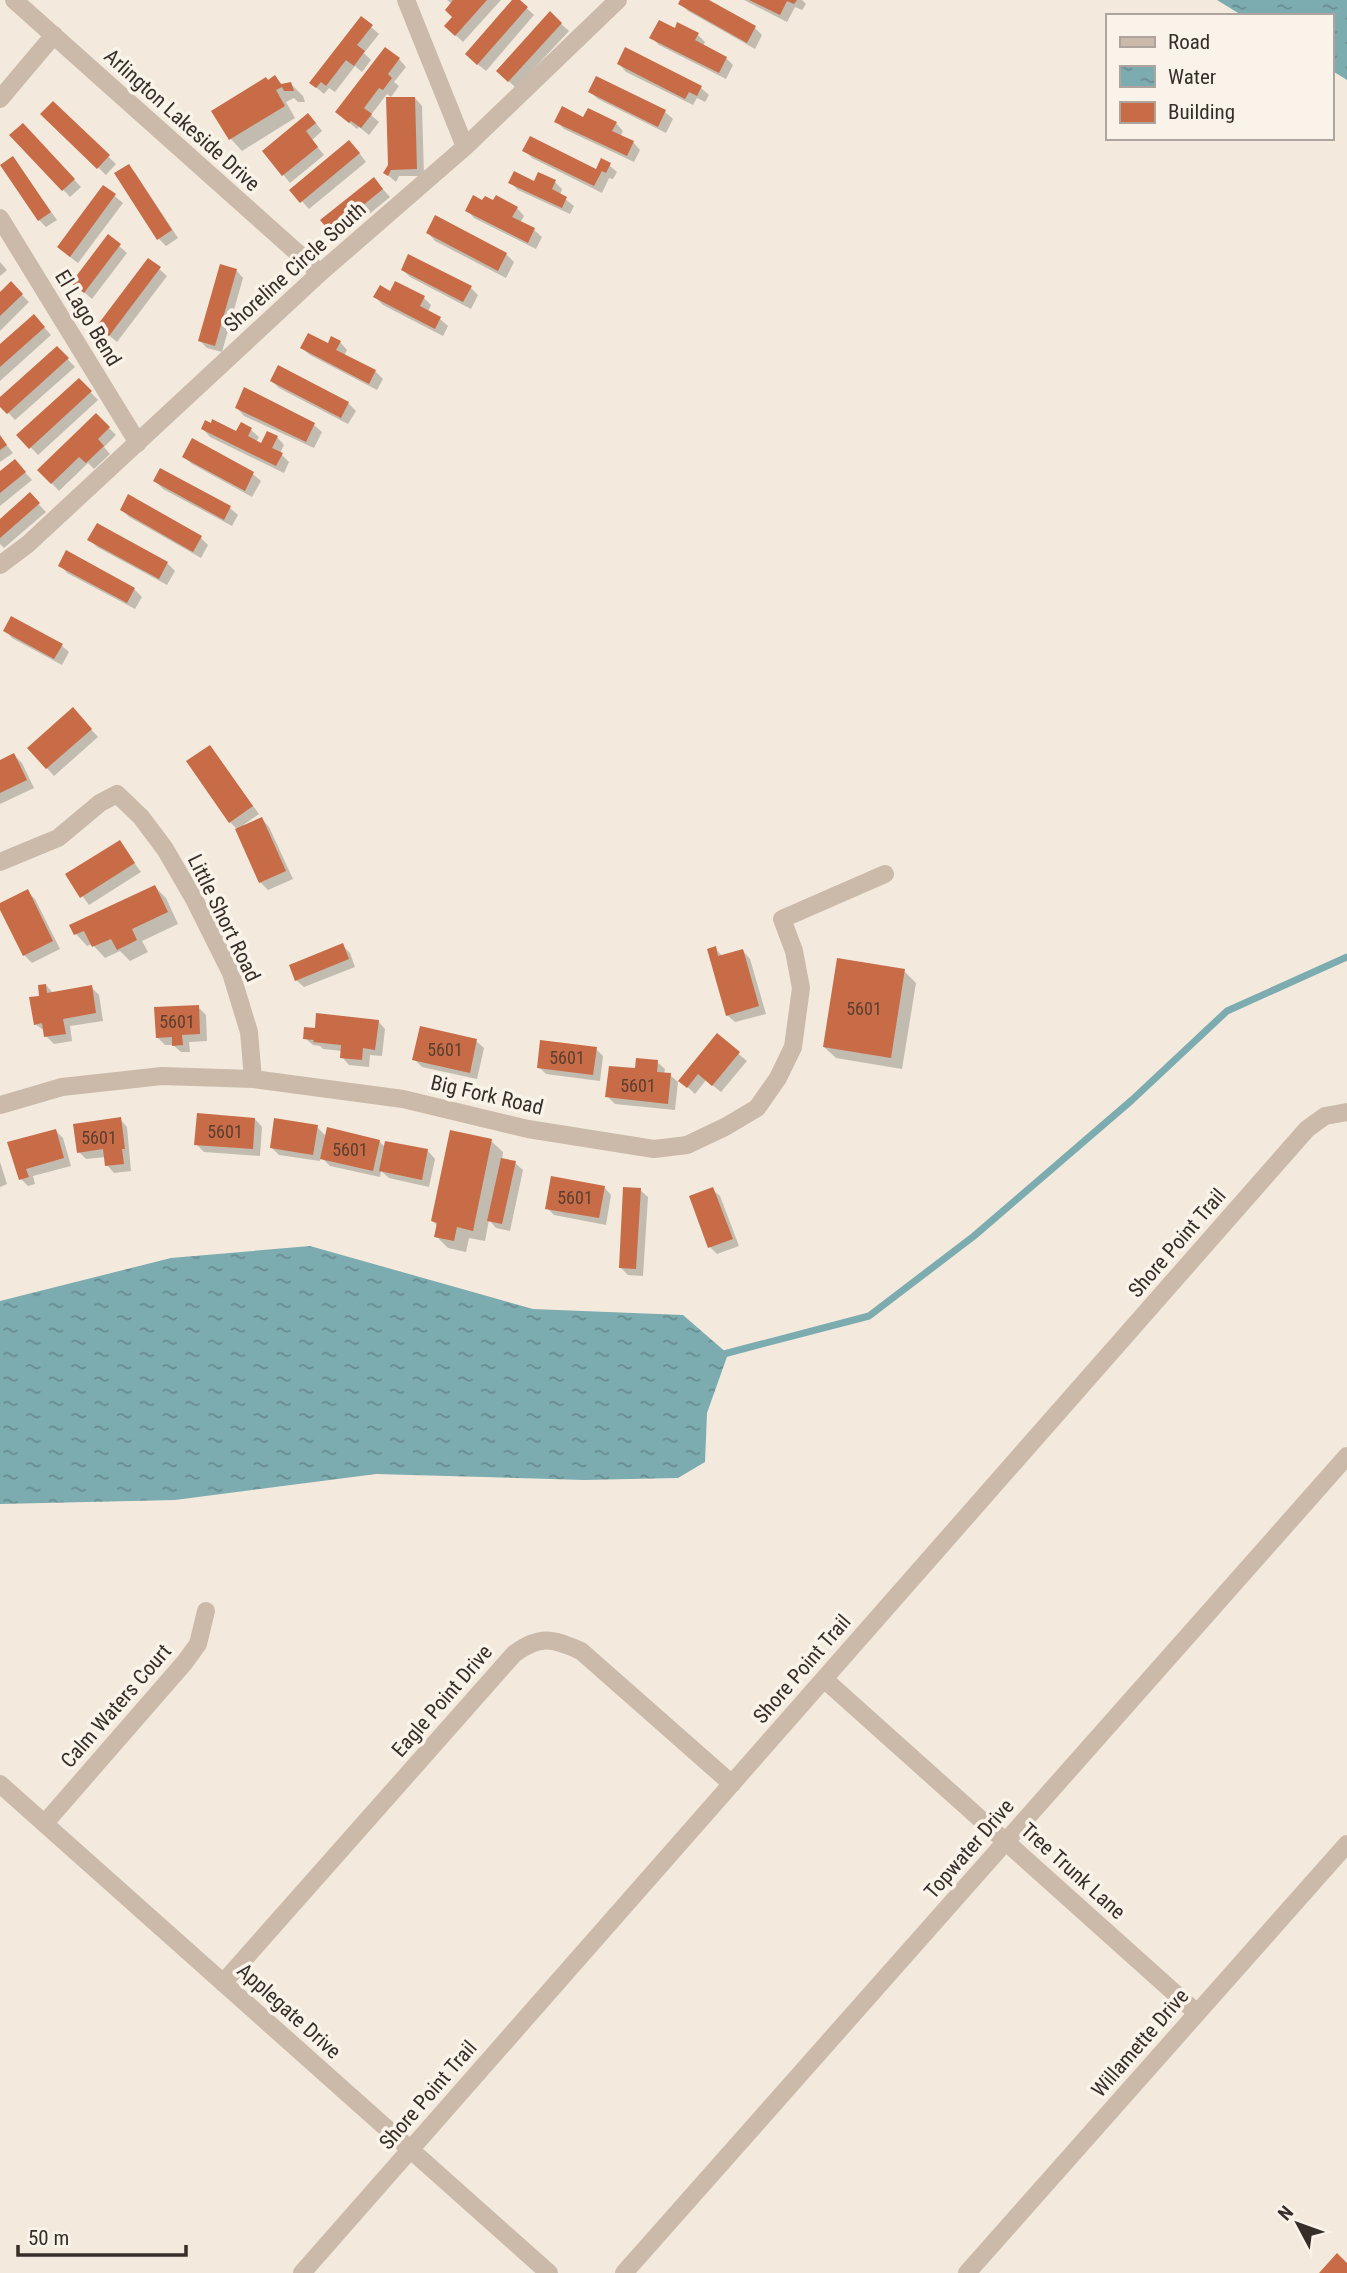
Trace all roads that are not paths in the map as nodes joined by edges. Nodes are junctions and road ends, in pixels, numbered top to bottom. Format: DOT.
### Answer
graph roads {
  1 [pos="14,0"];
  2 [pos="406,0"];
  3 [pos="618,0"];
  4 [pos="54,35"];
  5 [pos="0,99"];
  6 [pos="464,147"];
  7 [pos="0,218"];
  8 [pos="320,273"];
  9 [pos="138,443"];
  10 [pos="0,565"];
  11 [pos="0,862"];
  12 [pos="885,874"];
  13 [pos="253,1079"];
  14 [pos="0,1105"];
  15 [pos="1347,1112"];
  16 [pos="1347,1456"];
  17 [pos="206,1611"];
  18 [pos="824,1679"];
  19 [pos="0,1784"];
  20 [pos="732,1784"];
  21 [pos="44,1823"];
  22 [pos="1006,1842"];
  23 [pos="1347,1845"];
  24 [pos="223,1983"];
  25 [pos="1197,2013"];
  26 [pos="411,2150"];
  27 [pos="302,2273"];
  28 [pos="549,2273"];
  29 [pos="624,2273"];
  30 [pos="967,2273"];
  1 -- 4 [label="street, Arlington Lakeside Drive"];
  2 -- 6 [label="street"];
  3 -- 6 [label="street, Shoreline Circle South"];
  4 -- 5 [label="street"];
  4 -- 8 [label="street, Arlington Lakeside Drive"];
  6 -- 8 [label="street, Shoreline Circle South"];
  7 -- 9 [label="street, El Lago Bend"];
  8 -- 9 [label="street, Shoreline Circle South"];
  9 -- 10 [label="street, Shoreline Circle South"];
  11 -- 13 [label="street, Little Short Road"];
  12 -- 13 [label="street, Big Fork Road"];
  13 -- 14 [label="street, Big Fork Road"];
  15 -- 18 [label="street, Shore Point Trail"];
  16 -- 22 [label="street, Topwater Drive"];
  17 -- 21 [label="street, Calm Waters Court"];
  18 -- 20 [label="street, Shore Point Trail"];
  18 -- 22 [label="street, Tree Trunk Lane"];
  19 -- 21 [label="street, Applegate Drive"];
  20 -- 24 [label="street, Eagle Point Drive"];
  20 -- 26 [label="street, Shore Point Trail"];
  21 -- 24 [label="street, Applegate Drive"];
  22 -- 25 [label="street, Tree Trunk Lane"];
  22 -- 29 [label="street, Topwater Drive"];
  23 -- 25 [label="street, Willamette Drive"];
  24 -- 26 [label="street, Applegate Drive"];
  25 -- 30 [label="street, Willamette Drive"];
  26 -- 27 [label="street, Shore Point Trail"];
  26 -- 28 [label="street, Applegate Drive"];
}
